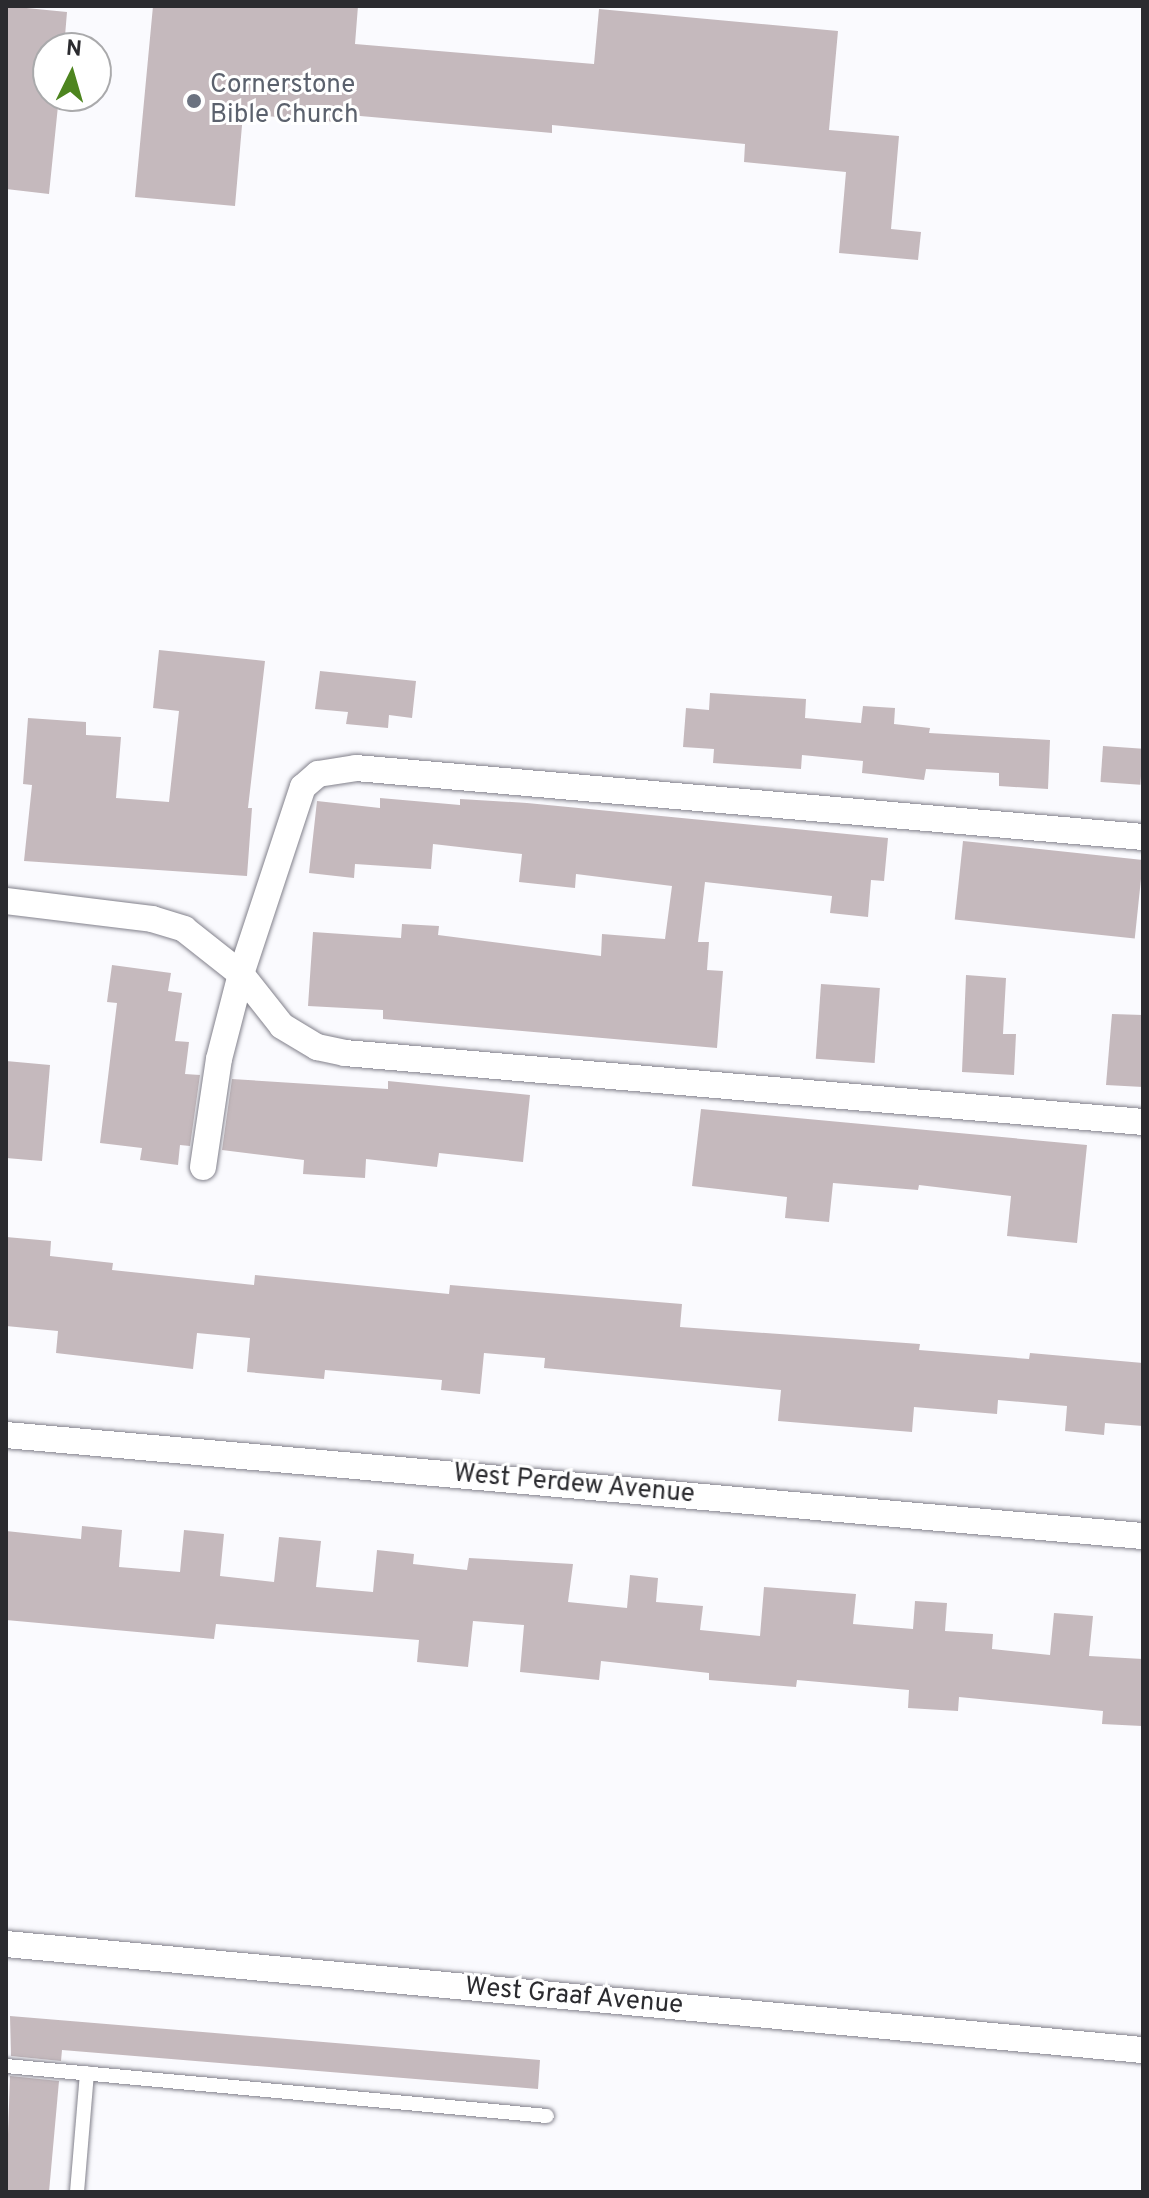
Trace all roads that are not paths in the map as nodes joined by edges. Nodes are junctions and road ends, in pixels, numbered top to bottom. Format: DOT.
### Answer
graph roads {
  1 [pos="1143,837"];
  2 [pos="6,901"];
  3 [pos="241,974"];
  4 [pos="1143,1122"];
  5 [pos="203,1167"];
  6 [pos="6,1435"];
  7 [pos="1143,1536"];
  8 [pos="6,1944"];
  9 [pos="1143,2050"];
  10 [pos="6,2066"];
  11 [pos="87,2073"];
  12 [pos="547,2116"];
  13 [pos="77,2192"];
  1 -- 3 [label="street"];
  2 -- 3 [label="street"];
  3 -- 4 [label="street"];
  3 -- 5 [label="street"];
  6 -- 7 [label="street, West Perdew Avenue"];
  8 -- 9 [label="street, West Graaf Avenue"];
  10 -- 11 [label="lane"];
  11 -- 12 [label="lane"];
  11 -- 13 [label="lane"];
}
